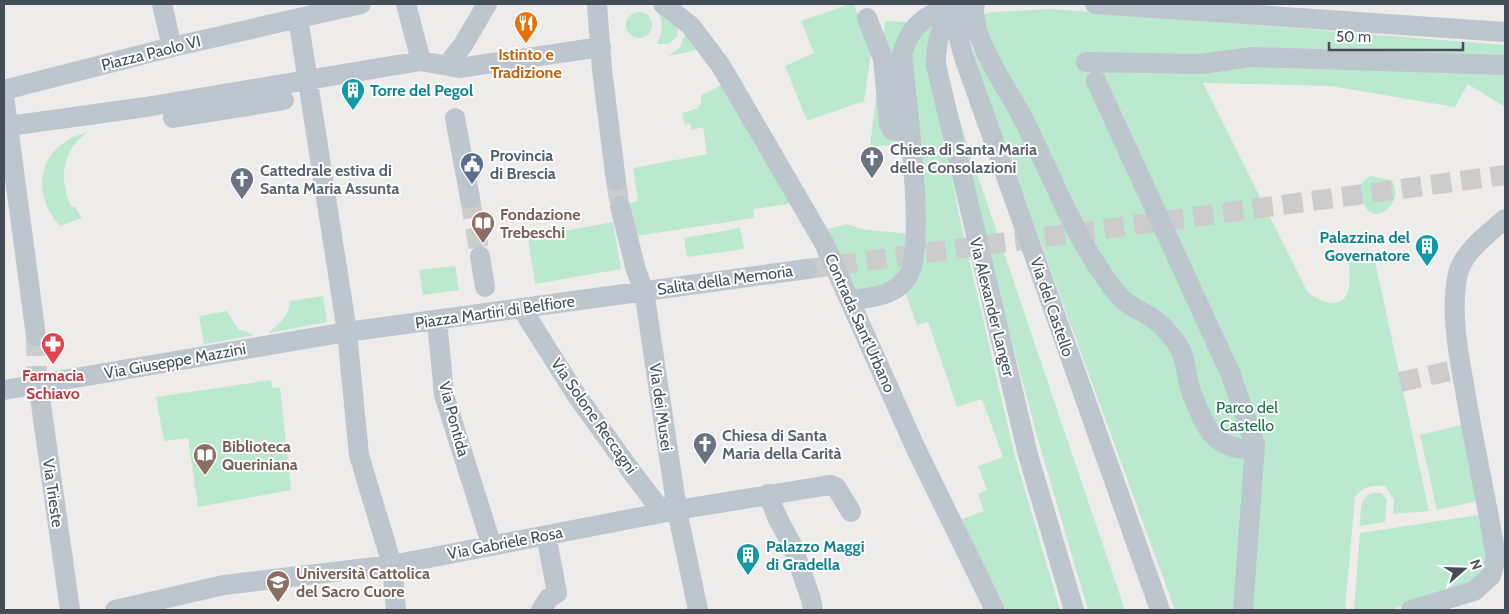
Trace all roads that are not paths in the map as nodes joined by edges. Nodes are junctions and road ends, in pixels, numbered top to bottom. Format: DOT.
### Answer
graph roads {
  1 [pos="162,4"];
  2 [pos="361,4"];
  3 [pos="488,4"];
  4 [pos="597,4"];
  5 [pos="663,4"];
  6 [pos="1095,4"];
  7 [pos="411,5"];
  8 [pos="967,5"];
  9 [pos="318,8"];
  10 [pos="298,18"];
  11 [pos="867,18"];
  12 [pos="1505,32"];
  13 [pos="172,47"];
  14 [pos="601,48"];
  15 [pos="421,61"];
  16 [pos="1086,62"];
  17 [pos="1505,65"];
  18 [pos="451,71"];
  19 [pos="1096,81"];
  20 [pos="309,88"];
  21 [pos="4,90"];
  22 [pos="4,96"];
  23 [pos="234,105"];
  24 [pos="146,108"];
  25 [pos="456,118"];
  26 [pos="8,126"];
  27 [pos="909,132"];
  28 [pos="616,181"];
  29 [pos="11,197"];
  30 [pos="470,198"];
  31 [pos="620,206"];
  32 [pos="1505,219"];
  33 [pos="480,256"];
  34 [pos="807,269"];
  35 [pos="485,287"];
  36 [pos="644,291"];
  37 [pos="850,300"];
  38 [pos="522,308"];
  39 [pos="437,320"];
  40 [pos="347,332"];
  41 [pos="36,336"];
  42 [pos="37,380"];
  43 [pos="4,390"];
  44 [pos="1256,450"];
  45 [pos="768,494"];
  46 [pos="677,510"];
  47 [pos="850,512"];
  48 [pos="546,535"];
  49 [pos="492,546"];
  50 [pos="392,565"];
  51 [pos="70,610"];
  52 [pos="115,610"];
  53 [pos="396,610"];
  54 [pos="541,610"];
  55 [pos="698,610"];
  56 [pos="813,610"];
  57 [pos="995,610"];
  58 [pos="1074,610"];
  59 [pos="1160,610"];
  60 [pos="1243,610"];
  61 [pos="1411,610"];
  1 -- 13 [label="street"];
  2 -- 9 [label="street, Piazza Paolo VI"];
  3 -- 18 [label="street"];
  4 -- 14 [label="street"];
  5 -- 37 [label="street, Contrada Sant'Urbano"];
  6 -- 12 [label="street"];
  7 -- 15 [label="street"];
  8 -- 27 [label="street"];
  8 -- 44 [label="street"];
  8 -- 58 [label="street, Via Alexander Langer"];
  8 -- 59 [label="street, Via del Castello"];
  9 -- 10 [label="street, Piazza Paolo VI"];
  10 -- 13 [label="street, Piazza Paolo VI"];
  10 -- 20 [label="street"];
  11 -- 27 [label="street"];
  13 -- 21 [label="street, Piazza Paolo VI"];
  14 -- 18 [label="street"];
  14 -- 28 [label="street"];
  15 -- 18 [label="street"];
  15 -- 20 [label="street"];
  16 -- 17 [label="street"];
  19 -- 44 [label="street"];
  20 -- 23 [label="street"];
  20 -- 23 [label="street"];
  20 -- 40 [label="street"];
  22 -- 26 [label="street"];
  23 -- 24 [label="street"];
  23 -- 24 [label="street"];
  24 -- 26 [label="street"];
  25 -- 30 [label="street"];
  26 -- 29 [label="street"];
  27 -- 37 [label="street"];
  29 -- 41 [label="street"];
  31 -- 36 [label="street, Via dei Musei"];
  32 -- 61 [label="street"];
  33 -- 35 [label="street"];
  34 -- 36 [label="street, Salita della Memoria"];
  36 -- 38 [label="street, Piazza Martiri di Belfiore"];
  36 -- 46 [label="street, Via dei Musei"];
  37 -- 57 [label="street, Contrada Sant'Urbano"];
  38 -- 39 [label="street, Piazza Martiri di Belfiore"];
  38 -- 46 [label="street, Via Solone Reccagni"];
  39 -- 40 [label="street, Piazza Martiri di Belfiore"];
  39 -- 49 [label="street, Via Pontida"];
  40 -- 42 [label="street, Via Giuseppe Mazzini"];
  40 -- 50 [label="street"];
  42 -- 43 [label="street, Via Giuseppe Mazzini"];
  42 -- 51 [label="street, Via Trieste"];
  44 -- 60 [label="street"];
  45 -- 46 [label="street, Via Gabriele Rosa"];
  45 -- 47 [label="street, Via Gabriele Rosa"];
  45 -- 56 [label="street"];
  46 -- 48 [label="street, Via Gabriele Rosa"];
  46 -- 55 [label="street, Via dei Musei"];
  48 -- 49 [label="street, Via Gabriele Rosa"];
  48 -- 54 [label="street"];
  49 -- 50 [label="street, Via Gabriele Rosa"];
  50 -- 52 [label="street, Via Gabriele Rosa"];
  50 -- 53 [label="street"];
}
